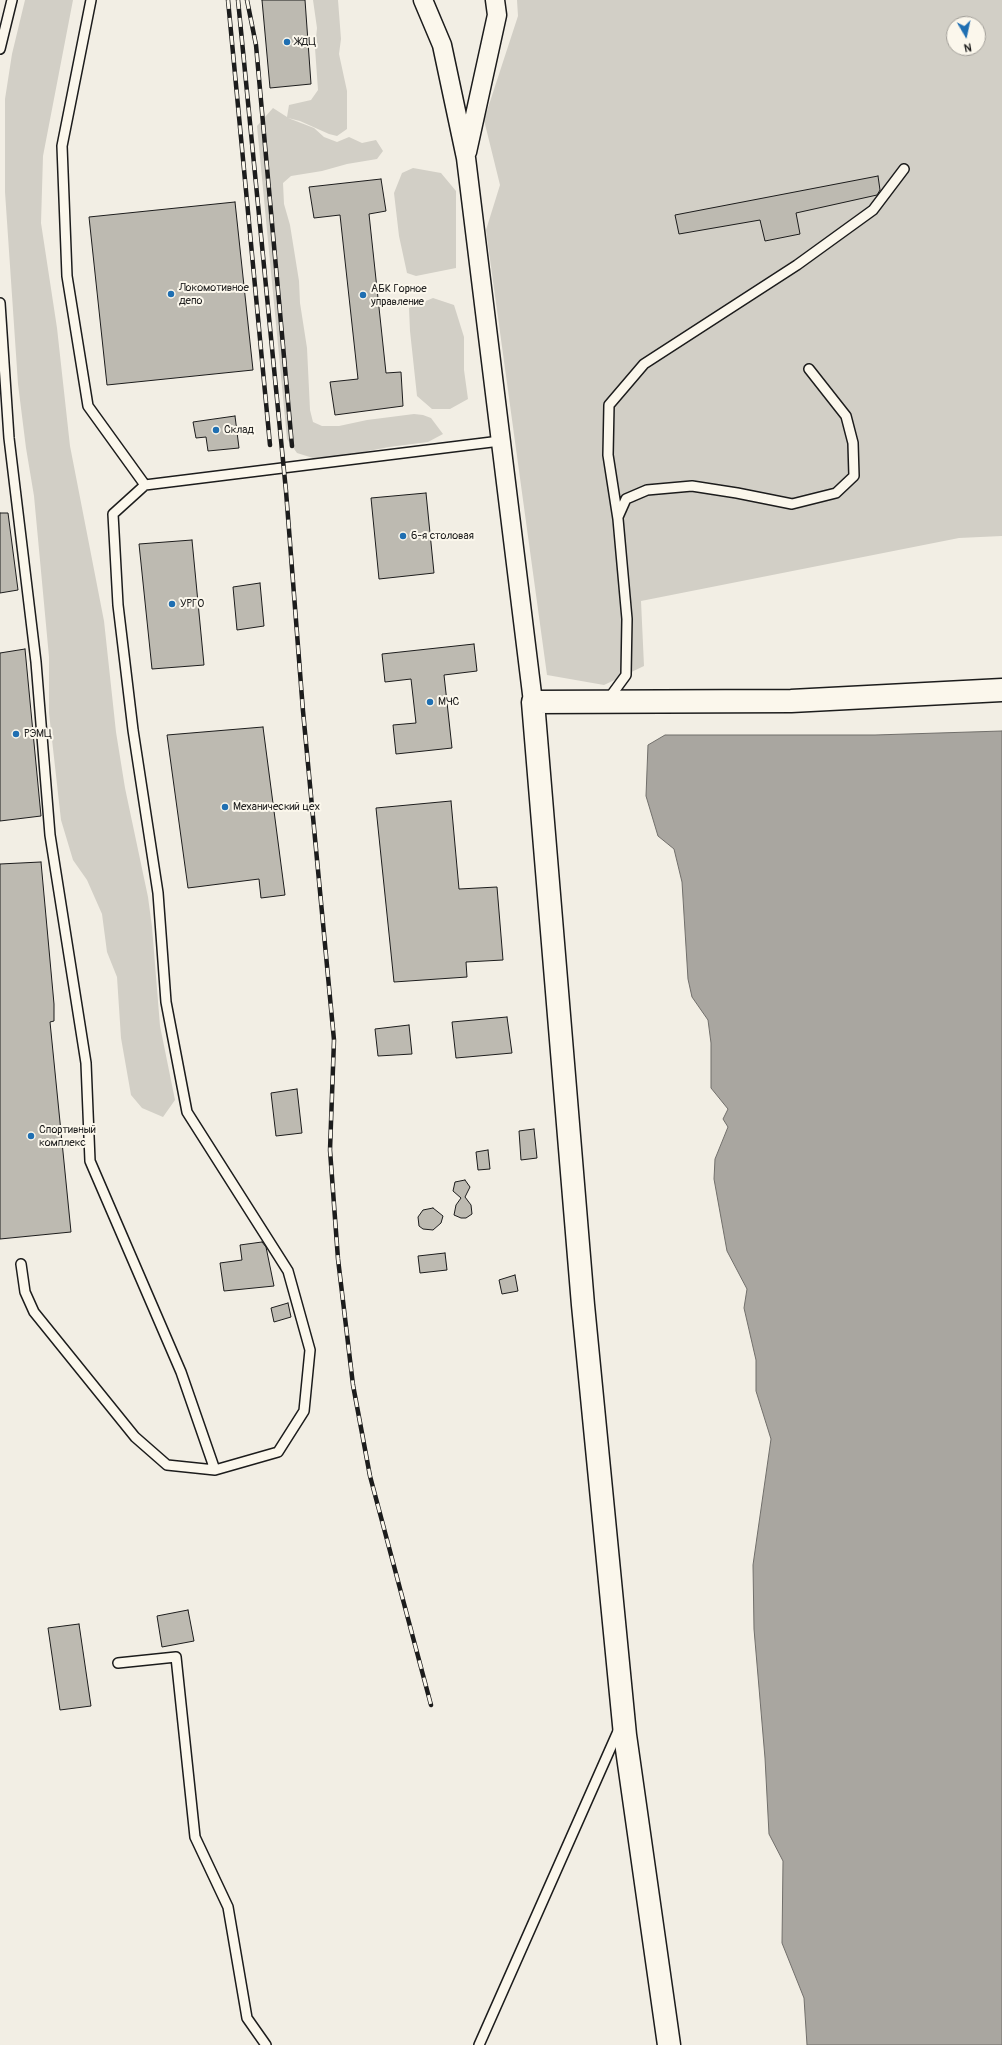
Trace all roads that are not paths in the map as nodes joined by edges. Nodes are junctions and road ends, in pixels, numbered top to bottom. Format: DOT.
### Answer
graph roads {
  1 [pos="12,0"];
  2 [pos="91,0"];
  3 [pos="423,0"];
  4 [pos="495,0"];
  5 [pos="0,49"];
  6 [pos="466,158"];
  7 [pos="904,169"];
  8 [pos="0,303"];
  9 [pos="808,369"];
  10 [pos="500,441"];
  11 [pos="145,485"];
  12 [pos="618,519"];
  13 [pos="1002,690"];
  14 [pos="534,702"];
  15 [pos="606,702"];
  16 [pos="21,1264"];
  17 [pos="215,1470"];
  18 [pos="118,1663"];
  19 [pos="623,1720"];
  20 [pos="266,2045"];
  21 [pos="480,2045"];
  22 [pos="669,2045"];
  1 -- 5 [label="lane"];
  2 -- 11 [label="lane"];
  3 -- 6 [label="street"];
  4 -- 6 [label="street"];
  6 -- 10 [label="street"];
  7 -- 12 [label="lane"];
  8 -- 17 [label="lane"];
  9 -- 12 [label="lane"];
  10 -- 11 [label="lane"];
  10 -- 14 [label="street"];
  11 -- 17 [label="lane"];
  12 -- 15 [label="lane"];
  13 -- 15 [label="street"];
  14 -- 15 [label="street"];
  14 -- 19 [label="street"];
  16 -- 17 [label="lane"];
  18 -- 20 [label="lane"];
  19 -- 21 [label="lane"];
  19 -- 22 [label="street"];
}
